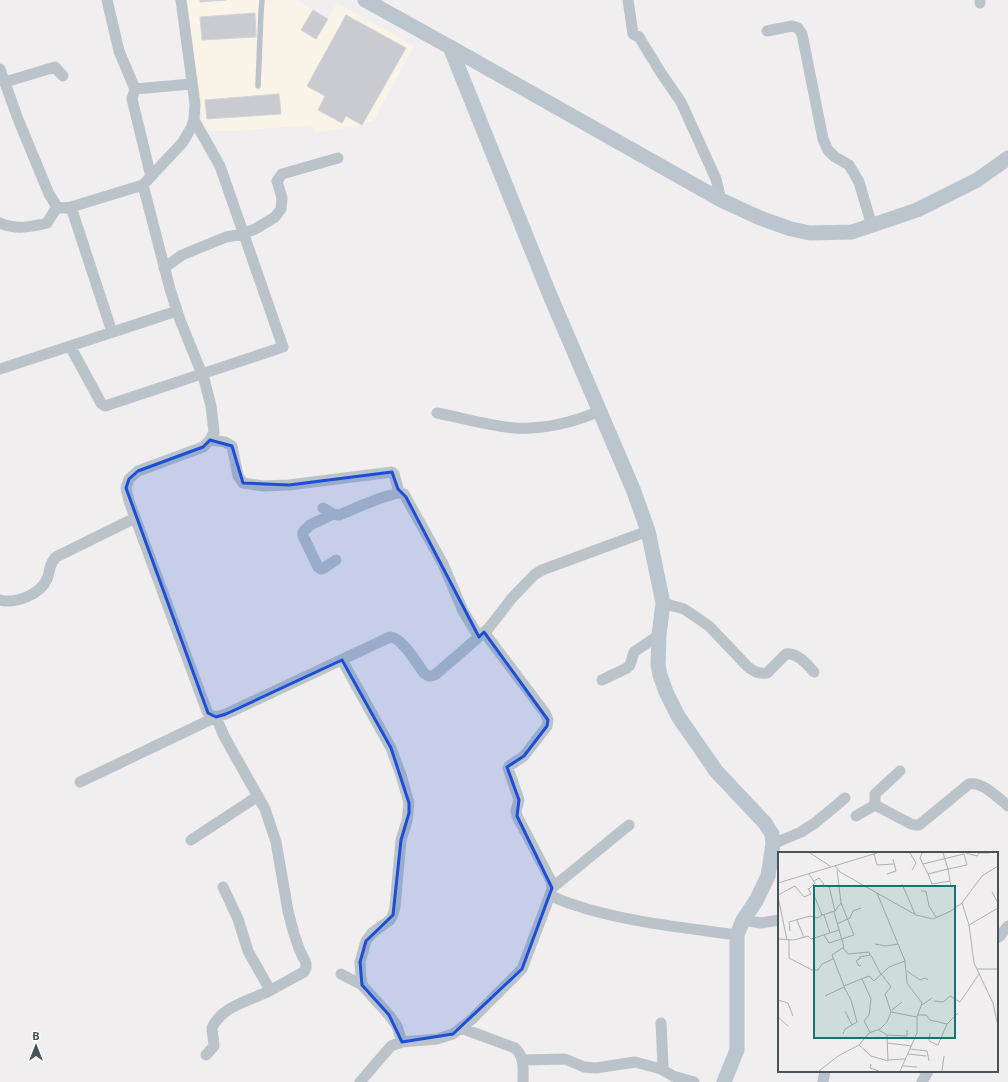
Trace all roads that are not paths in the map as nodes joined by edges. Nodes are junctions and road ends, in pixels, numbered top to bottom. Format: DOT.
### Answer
graph roads {
  1 [pos="107,0"];
  2 [pos="181,0"];
  3 [pos="262,0"];
  4 [pos="365,0"];
  5 [pos="628,0"];
  6 [pos="767,31"];
  7 [pos="450,47"];
  8 [pos="0,69"];
  9 [pos="63,76"];
  10 [pos="5,82"];
  11 [pos="191,84"];
  12 [pos="258,86"];
  13 [pos="134,89"];
  14 [pos="194,120"];
  15 [pos="338,158"];
  16 [pos="1008,158"];
  17 [pos="147,181"];
  18 [pos="721,200"];
  19 [pos="57,207"];
  20 [pos="70,207"];
  21 [pos="0,223"];
  22 [pos="872,226"];
  23 [pos="244,234"];
  24 [pos="164,268"];
  25 [pos="177,311"];
  26 [pos="112,332"];
  27 [pos="70,346"];
  28 [pos="0,369"];
  29 [pos="202,374"];
  30 [pos="599,411"];
  31 [pos="437,414"];
  32 [pos="210,440"];
  33 [pos="399,492"];
  34 [pos="323,508"];
  35 [pos="333,514"];
  36 [pos="135,518"];
  37 [pos="648,531"];
  38 [pos="336,560"];
  39 [pos="0,600"];
  40 [pos="663,603"];
  41 [pos="482,634"];
  42 [pos="659,635"];
  43 [pos="342,660"];
  44 [pos="814,672"];
  45 [pos="602,680"];
  46 [pos="216,717"];
  47 [pos="900,771"];
  48 [pos="80,782"];
  49 [pos="258,796"];
  50 [pos="845,798"];
  51 [pos="875,805"];
  52 [pos="1008,806"];
  53 [pos="856,816"];
  54 [pos="629,826"];
  55 [pos="191,840"];
  56 [pos="772,844"];
  57 [pos="223,887"];
  58 [pos="551,891"];
  59 [pos="743,920"];
  60 [pos="778,920"];
  61 [pos="1008,926"];
  62 [pos="737,935"];
  63 [pos="998,937"];
  64 [pos="341,974"];
  65 [pos="362,985"];
  66 [pos="270,990"];
  67 [pos="661,1023"];
  68 [pos="461,1028"];
  69 [pos="402,1042"];
  70 [pos="206,1055"];
  71 [pos="523,1060"];
  72 [pos="662,1069"];
  73 [pos="825,1072"];
  74 [pos="927,1072"];
  75 [pos="366,1080"];
  76 [pos="523,1082"];
  77 [pos="694,1082"];
  78 [pos="724,1082"];
  79 [pos="823,1082"];
  80 [pos="922,1082"];
  1 -- 13 [label="street"];
  2 -- 11 [label="street"];
  3 -- 12 [label="lane"];
  4 -- 7 [label="main road"];
  5 -- 18 [label="street"];
  6 -- 22 [label="street"];
  7 -- 18 [label="main road"];
  7 -- 30 [label="main road"];
  8 -- 10 [label="street"];
  9 -- 10 [label="street"];
  10 -- 19 [label="street"];
  11 -- 13 [label="street"];
  11 -- 14 [label="street"];
  13 -- 17 [label="street"];
  14 -- 17 [label="street"];
  14 -- 23 [label="street"];
  15 -- 23 [label="street"];
  16 -- 22 [label="main road"];
  17 -- 20 [label="street"];
  17 -- 24 [label="street"];
  18 -- 22 [label="main road"];
  19 -- 20 [label="street"];
  19 -- 21 [label="street"];
  20 -- 26 [label="street"];
  23 -- 24 [label="street"];
  23 -- 29 [label="street"];
  24 -- 25 [label="street"];
  25 -- 26 [label="street"];
  25 -- 29 [label="street"];
  26 -- 27 [label="street"];
  27 -- 28 [label="street"];
  27 -- 29 [label="street"];
  29 -- 32 [label="street"];
  30 -- 31 [label="street"];
  30 -- 37 [label="main road"];
  32 -- 33 [label="street"];
  32 -- 36 [label="street"];
  33 -- 35 [label="street"];
  33 -- 41 [label="street"];
  34 -- 35 [label="street"];
  35 -- 38 [label="street"];
  36 -- 39 [label="street"];
  36 -- 46 [label="street"];
  37 -- 40 [label="main road"];
  37 -- 41 [label="street"];
  40 -- 42 [label="main road"];
  40 -- 44 [label="street"];
  41 -- 43 [label="street"];
  41 -- 58 [label="street"];
  42 -- 45 [label="street"];
  42 -- 56 [label="main road"];
  43 -- 46 [label="street"];
  43 -- 65 [label="street"];
  46 -- 48 [label="street"];
  46 -- 49 [label="street"];
  47 -- 51 [label="street"];
  49 -- 55 [label="street"];
  49 -- 66 [label="street"];
  50 -- 56 [label="street"];
  51 -- 52 [label="street"];
  51 -- 53 [label="street"];
  54 -- 58 [label="street"];
  56 -- 59 [label="main road"];
  57 -- 66 [label="street"];
  58 -- 62 [label="street"];
  58 -- 68 [label="street"];
  59 -- 60 [label="street"];
  59 -- 62 [label="main road"];
  61 -- 63 [label="street"];
  62 -- 78 [label="main road"];
  64 -- 65 [label="street"];
  65 -- 69 [label="street"];
  66 -- 70 [label="street"];
  67 -- 72 [label="street"];
  68 -- 69 [label="street"];
  68 -- 71 [label="street"];
  69 -- 75 [label="street"];
  71 -- 72 [label="street"];
  71 -- 76 [label="street"];
  72 -- 77 [label="street"];
  73 -- 79 [label="street"];
  74 -- 80 [label="street"];
}
